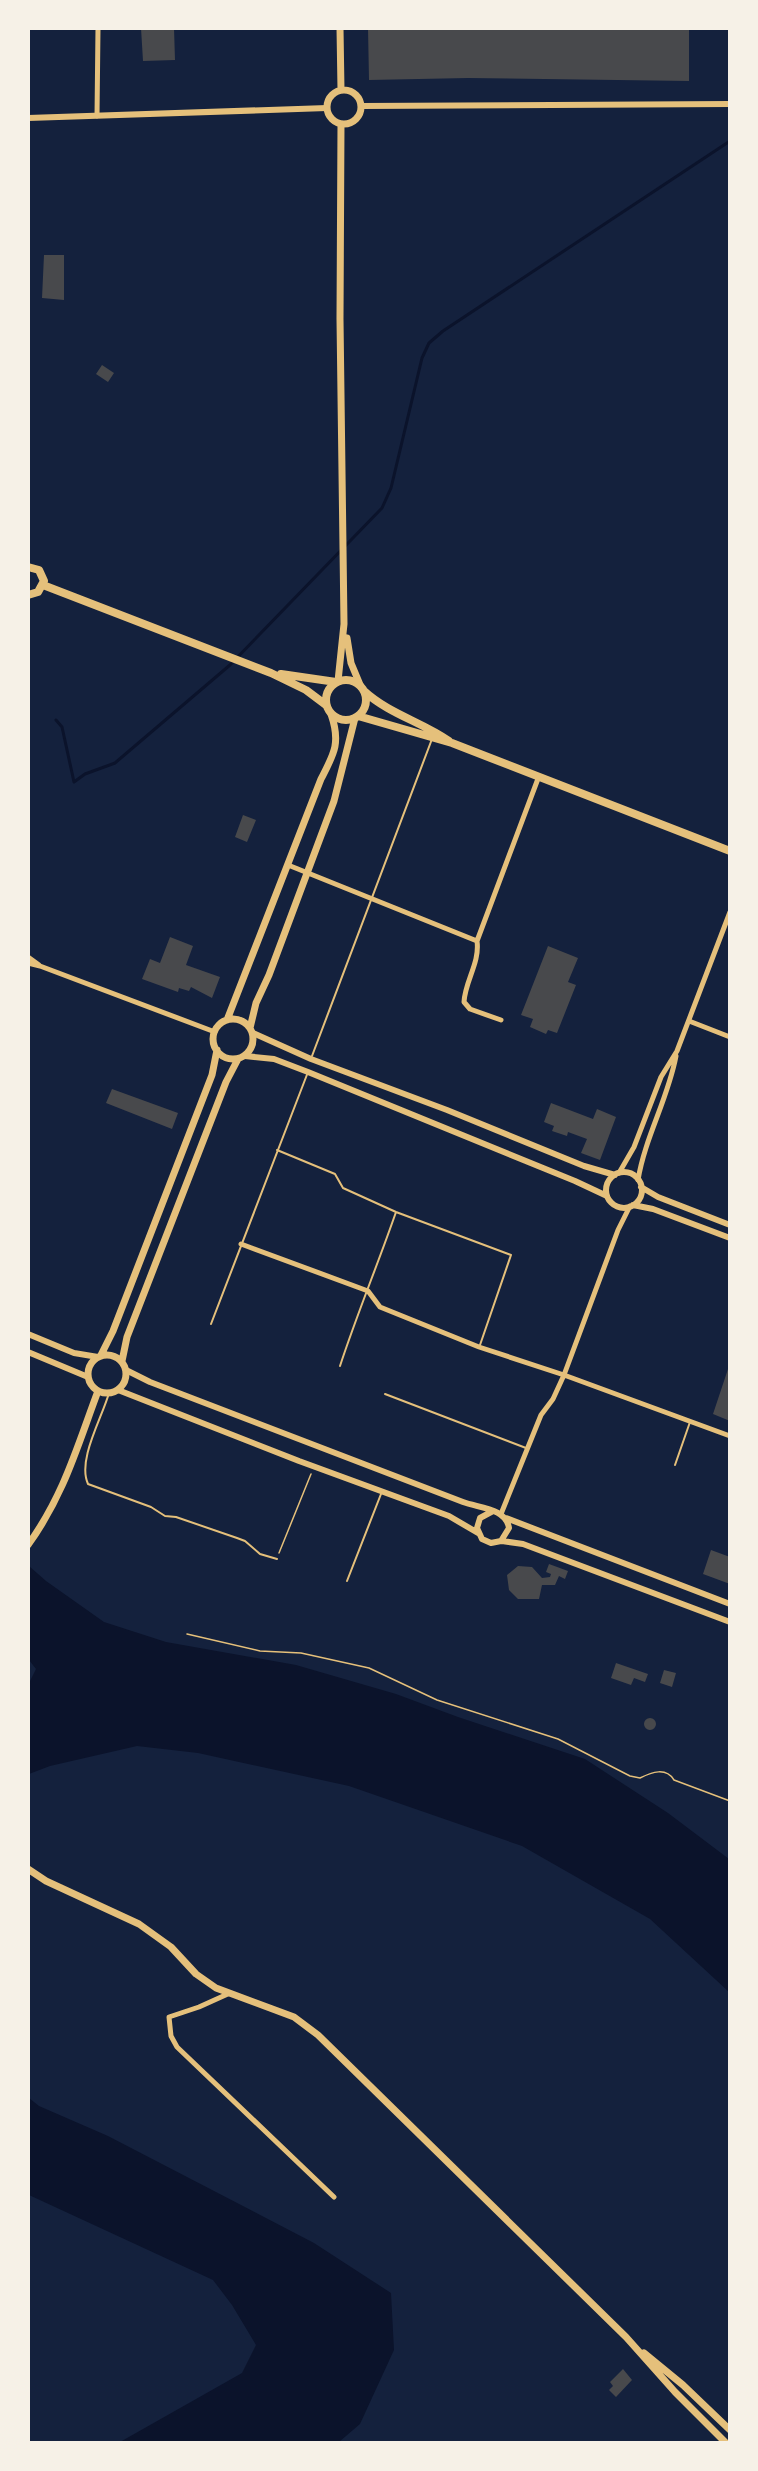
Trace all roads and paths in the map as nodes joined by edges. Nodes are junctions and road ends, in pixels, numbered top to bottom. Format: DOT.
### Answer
graph roads {
  1 [pos="98,28"];
  2 [pos="340,28"];
  3 [pos="341,90"];
  4 [pos="729,104"];
  5 [pos="361,106"];
  6 [pos="327,108"];
  7 [pos="97,116"];
  8 [pos="28,118"];
  9 [pos="341,124"];
  10 [pos="28,567"];
  11 [pos="43,585"];
  12 [pos="28,595"];
  13 [pos="344,624"];
  14 [pos="271,673"];
  15 [pos="337,682"];
  16 [pos="362,689"];
  17 [pos="326,705"];
  18 [pos="331,714"];
  19 [pos="356,717"];
  20 [pos="432,740"];
  21 [pos="452,744"];
  22 [pos="539,776"];
  23 [pos="729,851"];
  24 [pos="288,865"];
  25 [pos="308,872"];
  26 [pos="372,900"];
  27 [pos="729,912"];
  28 [pos="477,941"];
  29 [pos="28,957"];
  30 [pos="28,963"];
  31 [pos="40,966"];
  32 [pos="227,1020"];
  33 [pos="501,1020"];
  34 [pos="689,1021"];
  35 [pos="251,1031"];
  36 [pos="215,1032"];
  37 [pos="729,1037"];
  38 [pos="217,1050"];
  39 [pos="677,1051"];
  40 [pos="241,1057"];
  41 [pos="311,1059"];
  42 [pos="308,1072"];
  43 [pos="277,1150"];
  44 [pos="617,1174"];
  45 [pos="638,1180"];
  46 [pos="641,1187"];
  47 [pos="607,1196"];
  48 [pos="632,1206"];
  49 [pos="396,1212"];
  50 [pos="729,1225"];
  51 [pos="729,1238"];
  52 [pos="241,1244"];
  53 [pos="368,1291"];
  54 [pos="211,1324"];
  55 [pos="28,1334"];
  56 [pos="479,1347"];
  57 [pos="28,1352"];
  58 [pos="99,1356"];
  59 [pos="122,1361"];
  60 [pos="340,1366"];
  61 [pos="126,1370"];
  62 [pos="564,1375"];
  63 [pos="88,1377"];
  64 [pos="118,1390"];
  65 [pos="98,1391"];
  66 [pos="109,1393"];
  67 [pos="385,1394"];
  68 [pos="690,1422"];
  69 [pos="729,1436"];
  70 [pos="526,1448"];
  71 [pos="675,1465"];
  72 [pos="311,1473"];
  73 [pos="382,1492"];
  74 [pos="493,1511"];
  75 [pos="503,1515"];
  76 [pos="478,1533"];
  77 [pos="501,1541"];
  78 [pos="28,1545"];
  79 [pos="277,1559"];
  80 [pos="347,1581"];
  81 [pos="729,1604"];
  82 [pos="729,1623"];
  83 [pos="187,1634"];
  84 [pos="729,1801"];
  85 [pos="28,1869"];
  86 [pos="230,1993"];
  87 [pos="334,2197"];
  88 [pos="626,2337"];
  89 [pos="729,2430"];
  90 [pos="725,2442"];
  1 -- 7 [label="street"];
  2 -- 3 [label="main road"];
  3 -- 5 [label="main road"];
  3 -- 6 [label="main road"];
  4 -- 5 [label="street"];
  5 -- 9 [label="main road"];
  6 -- 7 [label="street"];
  6 -- 9 [label="main road"];
  7 -- 8 [label="street"];
  9 -- 13 [label="main road"];
  10 -- 11 [label="main road"];
  11 -- 12 [label="main road"];
  11 -- 14 [label="main road"];
  13 -- 15 [label="main road"];
  13 -- 16 [label="main road"];
  14 -- 15 [label="main road"];
  14 -- 17 [label="main road"];
  15 -- 16 [label="main road"];
  15 -- 17 [label="main road"];
  16 -- 19 [label="main road"];
  16 -- 21 [label="main road"];
  17 -- 18 [label="main road"];
  18 -- 19 [label="main road"];
  18 -- 24 [label="main road"];
  19 -- 20 [label="main road"];
  19 -- 25 [label="main road"];
  20 -- 21 [label="main road"];
  20 -- 26 [label="lane"];
  21 -- 22 [label="main road"];
  22 -- 23 [label="main road"];
  22 -- 28 [label="street"];
  24 -- 25 [label="street"];
  24 -- 32 [label="main road"];
  25 -- 26 [label="street"];
  25 -- 35 [label="main road"];
  26 -- 28 [label="street"];
  26 -- 41 [label="lane"];
  27 -- 34 [label="street"];
  28 -- 33 [label="street"];
  29 -- 31 [label="street"];
  30 -- 31 [label="street"];
  31 -- 36 [label="street"];
  32 -- 35 [label="main road"];
  32 -- 36 [label="main road"];
  34 -- 37 [label="street"];
  34 -- 39 [label="street"];
  35 -- 40 [label="main road"];
  35 -- 41 [label="street"];
  36 -- 38 [label="main road"];
  38 -- 40 [label="main road"];
  38 -- 58 [label="main road"];
  39 -- 44 [label="street"];
  39 -- 45 [label="street"];
  40 -- 42 [label="street"];
  40 -- 59 [label="main road"];
  41 -- 44 [label="street"];
  42 -- 43 [label="lane"];
  42 -- 47 [label="street"];
  43 -- 49 [label="lane"];
  43 -- 52 [label="lane"];
  44 -- 45 [label="street"];
  44 -- 47 [label="street"];
  45 -- 46 [label="street"];
  46 -- 48 [label="street"];
  46 -- 50 [label="street"];
  47 -- 48 [label="street"];
  48 -- 51 [label="street"];
  48 -- 62 [label="street"];
  49 -- 53 [label="lane"];
  49 -- 56 [label="lane"];
  52 -- 53 [label="street"];
  52 -- 54 [label="lane"];
  53 -- 56 [label="street"];
  53 -- 60 [label="lane"];
  55 -- 58 [label="street"];
  56 -- 62 [label="street"];
  57 -- 63 [label="street"];
  58 -- 59 [label="main road"];
  58 -- 63 [label="main road"];
  59 -- 61 [label="main road"];
  61 -- 64 [label="main road"];
  61 -- 74 [label="street"];
  62 -- 68 [label="street"];
  62 -- 70 [label="street"];
  63 -- 65 [label="main road"];
  64 -- 66 [label="main road"];
  64 -- 73 [label="street"];
  65 -- 66 [label="main road"];
  65 -- 78 [label="main road"];
  66 -- 79 [label="lane"];
  67 -- 70 [label="lane"];
  68 -- 69 [label="street"];
  68 -- 71 [label="lane"];
  70 -- 75 [label="street"];
  72 -- 79 [label="path"];
  73 -- 76 [label="street"];
  73 -- 80 [label="lane"];
  74 -- 75 [label="street"];
  74 -- 76 [label="street"];
  75 -- 77 [label="street"];
  75 -- 81 [label="street"];
  76 -- 77 [label="street"];
  77 -- 82 [label="street"];
  83 -- 84 [label="path"];
  85 -- 86 [label="main road"];
  86 -- 87 [label="street"];
  86 -- 88 [label="main road"];
  88 -- 89 [label="main road"];
  88 -- 90 [label="main road"];
}
